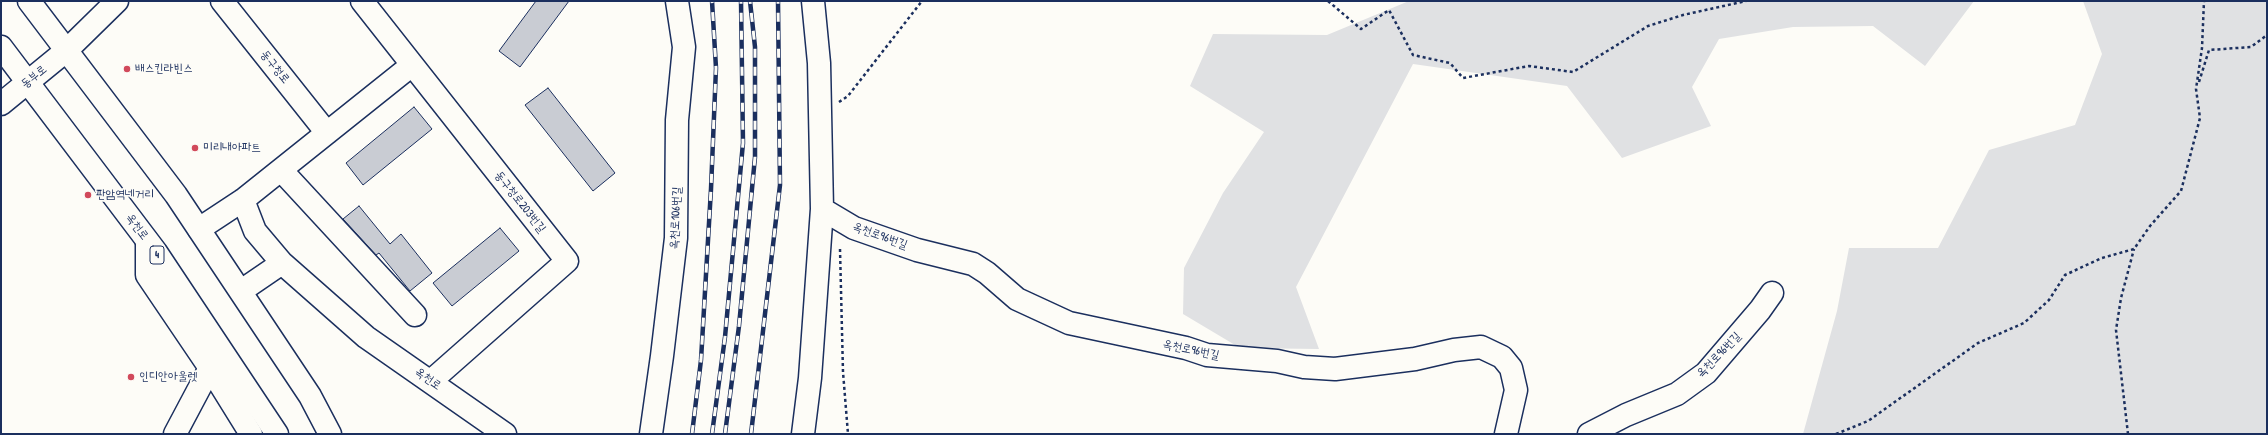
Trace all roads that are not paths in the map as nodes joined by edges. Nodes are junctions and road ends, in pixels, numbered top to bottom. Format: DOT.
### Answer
graph roads {
  1 [pos="29,1"];
  2 [pos="117,1"];
  3 [pos="222,1"];
  4 [pos="362,1"];
  5 [pos="677,1"];
  6 [pos="813,1"];
  7 [pos="1,47"];
  8 [pos="66,50"];
  9 [pos="412,65"];
  10 [pos="28,82"];
  11 [pos="1,104"];
  12 [pos="327,133"];
  13 [pos="281,170"];
  14 [pos="243,200"];
  15 [pos="822,209"];
  16 [pos="198,229"];
  17 [pos="147,241"];
  18 [pos="282,263"];
  19 [pos="241,291"];
  20 [pos="1772,293"];
  21 [pos="415,315"];
  22 [pos="210,368"];
  23 [pos="431,381"];
  24 [pos="175,434"];
  25 [pos="251,434"];
  26 [pos="277,434"];
  27 [pos="330,434"];
  28 [pos="505,434"];
  29 [pos="651,434"];
  30 [pos="804,434"];
  31 [pos="1506,434"];
  32 [pos="1589,434"];
  1 -- 8 [label="street"];
  2 -- 8 [label="street"];
  3 -- 12 [label="street, 동구청로"];
  4 -- 9 [label="street, 동구청로203번길"];
  5 -- 29 [label="street, 옥천로106번길"];
  6 -- 15 [label="street"];
  7 -- 10 [label="street, 옥천로 / 4"];
  8 -- 10 [label="street, 동부로"];
  8 -- 16 [label="street"];
  9 -- 12 [label="street"];
  9 -- 23 [label="street, 동구청로203번길"];
  10 -- 11 [label="street, 동부로"];
  10 -- 17 [label="street, 옥천로 / 4"];
  12 -- 13 [label="street"];
  13 -- 14 [label="street"];
  13 -- 21 [label="street"];
  14 -- 16 [label="street"];
  14 -- 18 [label="street, 옥천로"];
  15 -- 30 [label="street"];
  15 -- 31 [label="street, 옥천로96번길"];
  16 -- 19 [label="street"];
  17 -- 22 [label="street"];
  17 -- 26 [label="street, 옥천로 / 4"];
  18 -- 19 [label="street"];
  18 -- 23 [label="street, 옥천로"];
  19 -- 27 [label="street"];
  20 -- 32 [label="street, 옥천로96번길"];
  22 -- 24 [label="street"];
  22 -- 25 [label="street"];
  23 -- 28 [label="street, 옥천로"];
}
